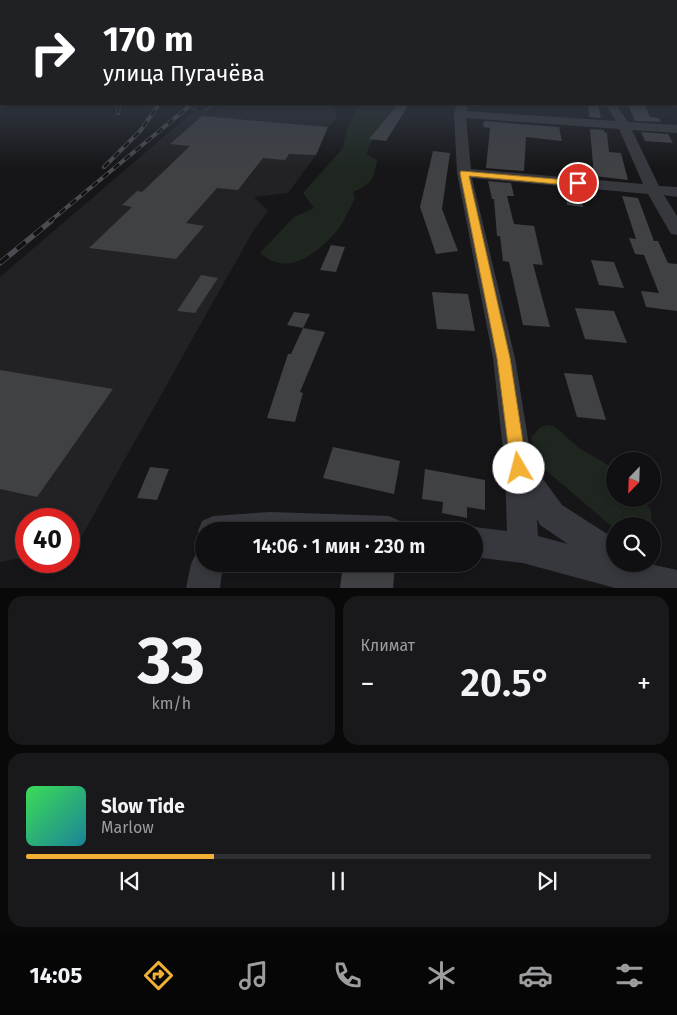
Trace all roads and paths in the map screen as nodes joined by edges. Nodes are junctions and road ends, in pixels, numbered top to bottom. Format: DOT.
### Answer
graph roads {
  1 [pos="462,113"];
  2 [pos="504,113"];
  3 [pos="616,113"];
  4 [pos="623,126"];
  5 [pos="677,129"];
  6 [pos="464,173"];
  7 [pos="653,190"];
  8 [pos="677,192"];
  9 [pos="677,230"];
  10 [pos="519,468"];
  11 [pos="483,543"];
  12 [pos="523,548"];
  13 [pos="606,551"];
  14 [pos="206,572"];
  15 [pos="642,572"];
  16 [pos="665,584"];
  17 [pos="203,588"];
  1 -- 6 [label="street"];
  2 -- 4 [label="street"];
  3 -- 4 [label="street"];
  4 -- 5 [label="street"];
  4 -- 7 [label="street"];
  6 -- 7 [label="street"];
  6 -- 10 [label="street"];
  7 -- 8 [label="street"];
  7 -- 9 [label="street"];
  10 -- 12 [label="street"];
  10 -- 13 [label="street"];
  11 -- 12 [label="street"];
  12 -- 16 [label="street"];
  14 -- 17 [label="street"];
  15 -- 16 [label="street"];
}
